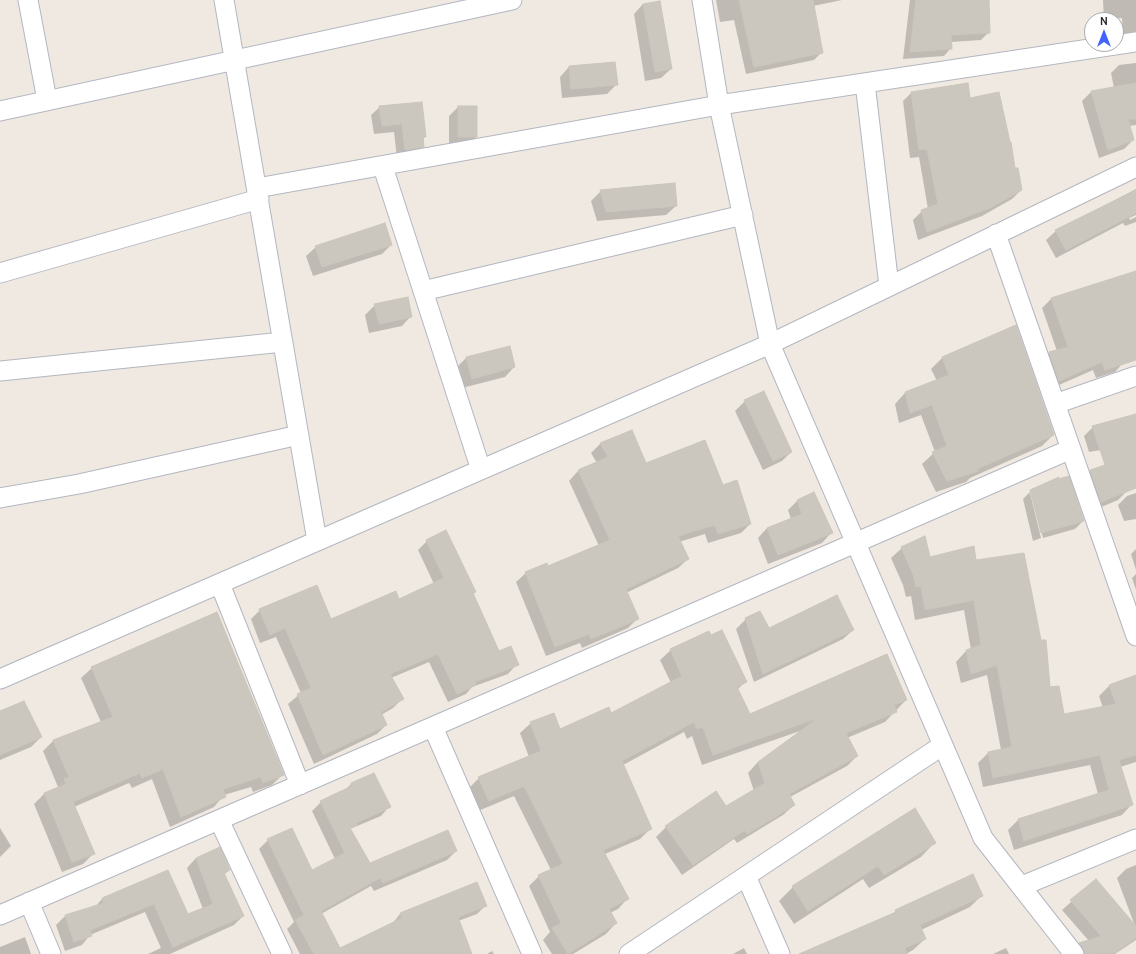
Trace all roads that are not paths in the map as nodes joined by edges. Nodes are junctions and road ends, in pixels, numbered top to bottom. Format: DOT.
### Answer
graph roads {
  1 [pos="28,0"];
  2 [pos="224,0"];
  3 [pos="512,0"];
  4 [pos="702,0"];
  5 [pos="1136,42"];
  6 [pos="235,60"];
  7 [pos="865,83"];
  8 [pos="47,100"];
  9 [pos="720,105"];
  10 [pos="0,110"];
  11 [pos="383,167"];
  12 [pos="1136,167"];
  13 [pos="258,194"];
  14 [pos="743,215"];
  15 [pos="996,234"];
  16 [pos="0,273"];
  17 [pos="889,286"];
  18 [pos="423,291"];
  19 [pos="283,342"];
  20 [pos="770,344"];
  21 [pos="0,372"];
  22 [pos="1136,376"];
  23 [pos="1055,404"];
  24 [pos="299,436"];
  25 [pos="1071,449"];
  26 [pos="481,470"];
  27 [pos="0,498"];
  28 [pos="317,541"];
  29 [pos="855,544"];
  30 [pos="220,584"];
  31 [pos="1130,600"];
  32 [pos="1136,636"];
  33 [pos="0,680"];
  34 [pos="433,727"];
  35 [pos="943,745"];
  36 [pos="300,785"];
  37 [pos="219,820"];
  38 [pos="1136,839"];
  39 [pos="746,876"];
  40 [pos="1022,886"];
  41 [pos="29,902"];
  42 [pos="0,915"];
  43 [pos="51,954"];
  44 [pos="282,954"];
  45 [pos="532,954"];
  46 [pos="629,954"];
  47 [pos="780,954"];
  48 [pos="1074,954"];
  1 -- 8 [label="street"];
  2 -- 6 [label="street"];
  3 -- 6 [label="street"];
  4 -- 9 [label="street"];
  5 -- 7 [label="street"];
  6 -- 8 [label="street"];
  6 -- 13 [label="street"];
  7 -- 9 [label="street"];
  7 -- 17 [label="street"];
  8 -- 10 [label="street"];
  9 -- 11 [label="street"];
  9 -- 14 [label="street"];
  11 -- 13 [label="street"];
  11 -- 18 [label="street"];
  12 -- 15 [label="street"];
  13 -- 16 [label="street"];
  13 -- 19 [label="street"];
  14 -- 18 [label="street"];
  14 -- 20 [label="street"];
  15 -- 17 [label="street"];
  15 -- 23 [label="street"];
  17 -- 20 [label="street"];
  18 -- 26 [label="street"];
  19 -- 21 [label="street"];
  19 -- 24 [label="street"];
  20 -- 26 [label="street"];
  20 -- 29 [label="street"];
  22 -- 23 [label="street"];
  23 -- 25 [label="street"];
  24 -- 27 [label="street"];
  24 -- 28 [label="street"];
  25 -- 29 [label="street"];
  25 -- 31 [label="street"];
  26 -- 28 [label="street"];
  28 -- 30 [label="street"];
  29 -- 34 [label="street"];
  29 -- 35 [label="street"];
  30 -- 33 [label="street"];
  30 -- 36 [label="street"];
  31 -- 32 [label="street"];
  34 -- 36 [label="street"];
  34 -- 45 [label="street"];
  35 -- 39 [label="street"];
  35 -- 40 [label="street"];
  36 -- 37 [label="street"];
  37 -- 41 [label="street"];
  37 -- 44 [label="street"];
  38 -- 40 [label="street"];
  39 -- 46 [label="street"];
  39 -- 47 [label="street"];
  40 -- 48 [label="street"];
  41 -- 42 [label="street"];
  41 -- 43 [label="street"];
}
